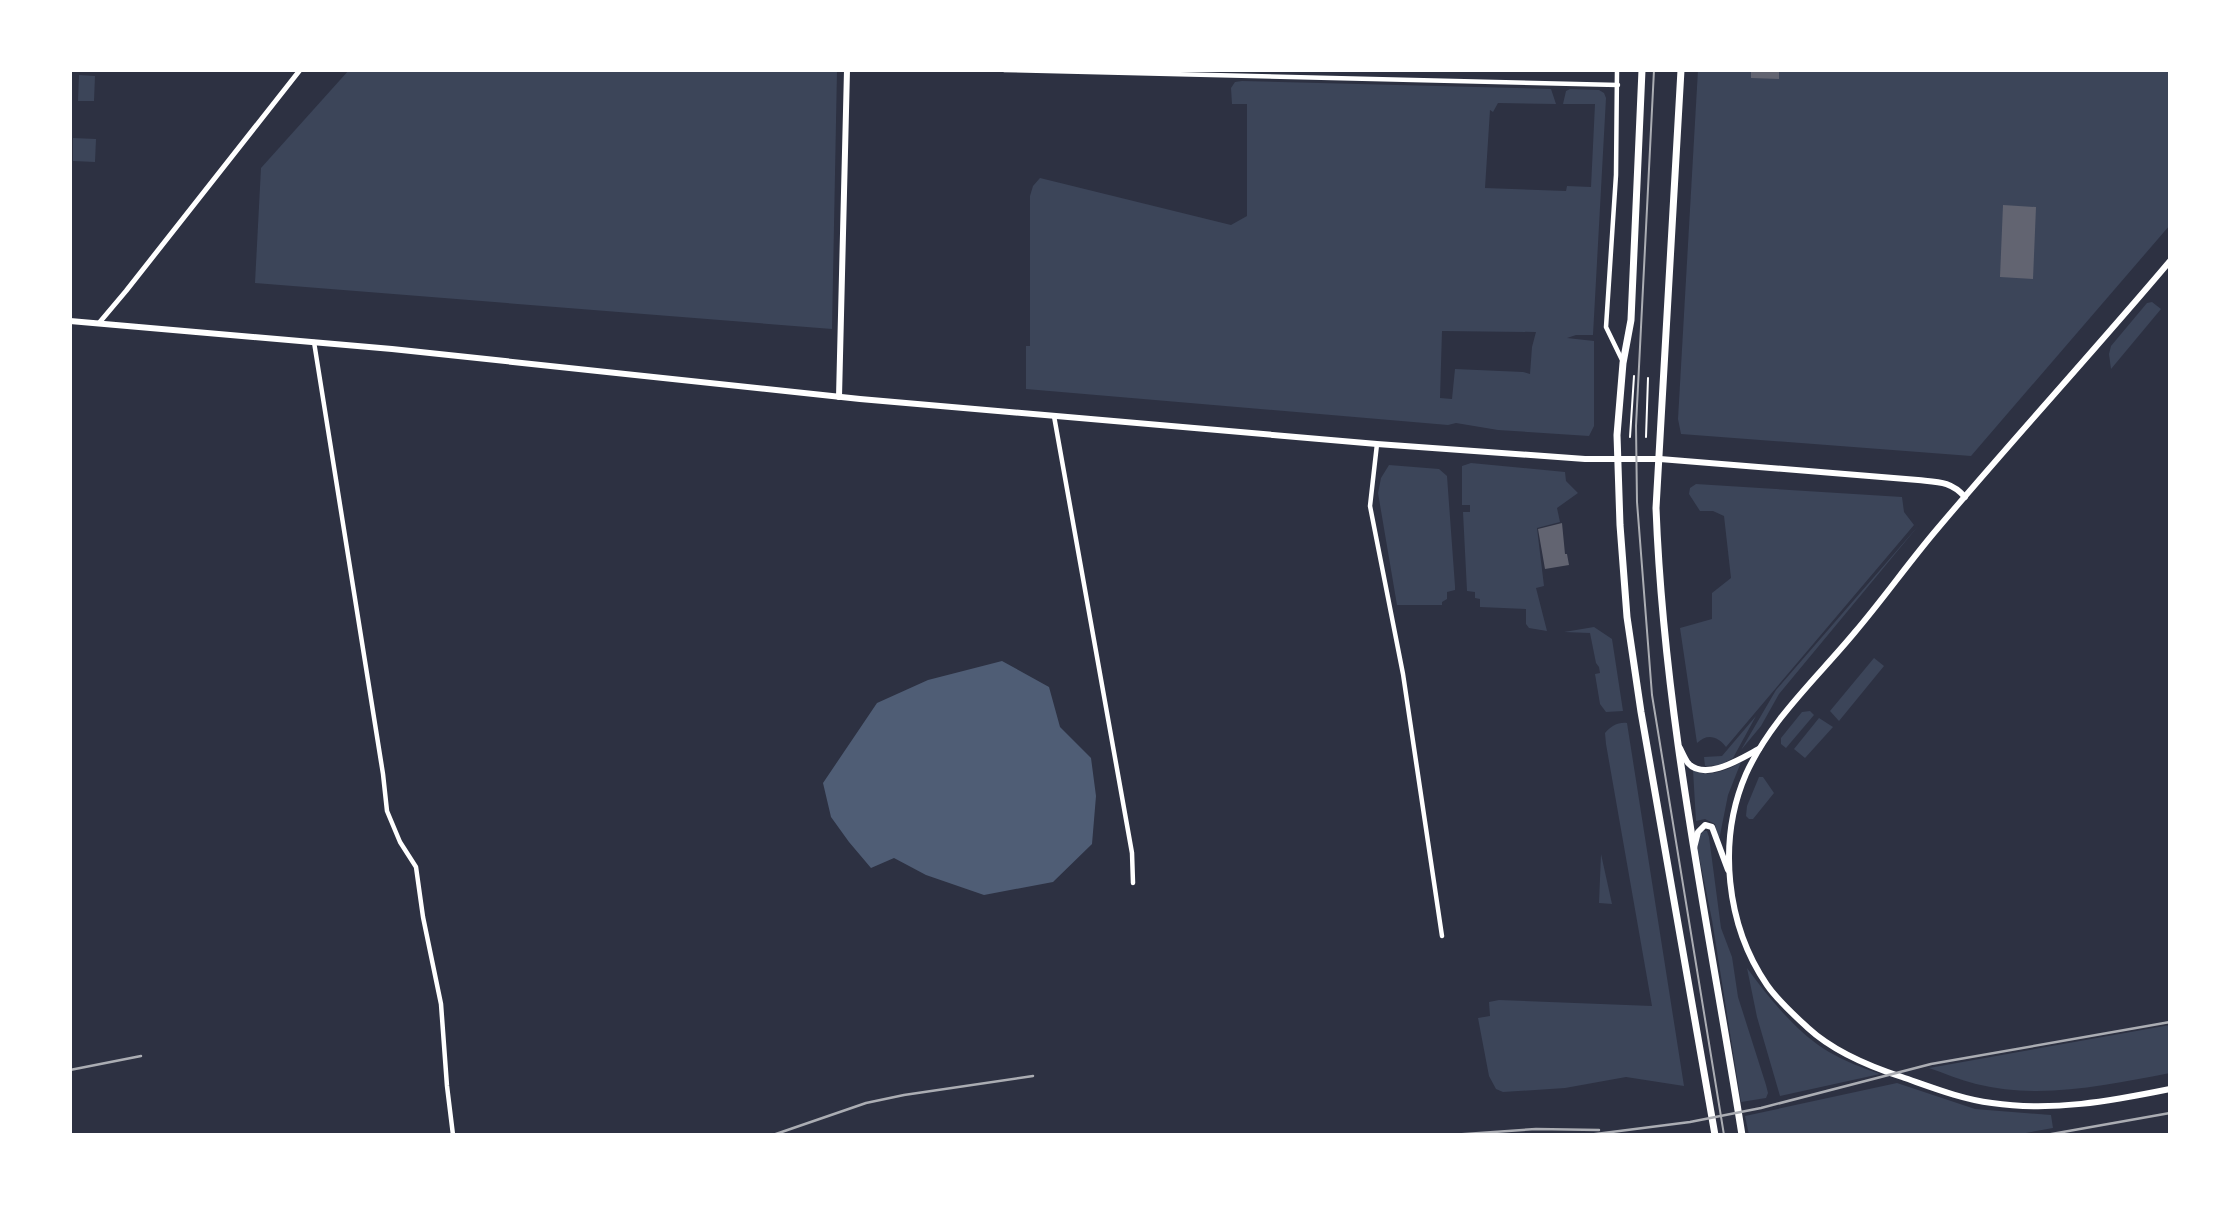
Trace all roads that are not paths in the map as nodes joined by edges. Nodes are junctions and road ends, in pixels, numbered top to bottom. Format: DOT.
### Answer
graph roads {
  1 [pos="300,70"];
  2 [pos="847,70"];
  3 [pos="1004,70"];
  4 [pos="1617,70"];
  5 [pos="1642,70"];
  6 [pos="1681,70"];
  7 [pos="1618,85"];
  8 [pos="2170,261"];
  9 [pos="70,321"];
  10 [pos="99,323"];
  11 [pos="314,342"];
  12 [pos="1623,363"];
  13 [pos="839,397"];
  14 [pos="1054,416"];
  15 [pos="1377,444"];
  16 [pos="1618,459"];
  17 [pos="1660,459"];
  18 [pos="1965,498"];
  19 [pos="1678,745"];
  20 [pos="1760,748"];
  21 [pos="1694,849"];
  22 [pos="1731,878"];
  23 [pos="1133,883"];
  24 [pos="1442,936"];
  25 [pos="2170,1089"];
  26 [pos="453,1135"];
  27 [pos="1715,1135"];
  28 [pos="1742,1135"];
  1 -- 10 [label="street"];
  2 -- 13 [label="main road"];
  3 -- 7 [label="street"];
  4 -- 7 [label="street"];
  5 -- 12 [label="main road"];
  6 -- 17 [label="main road"];
  7 -- 12 [label="street"];
  8 -- 18 [label="main road"];
  9 -- 10 [label="main road"];
  10 -- 11 [label="main road"];
  11 -- 13 [label="main road"];
  11 -- 26 [label="street"];
  12 -- 16 [label="main road"];
  13 -- 14 [label="main road"];
  14 -- 15 [label="main road"];
  14 -- 23 [label="street"];
  15 -- 16 [label="main road"];
  15 -- 24 [label="street"];
  16 -- 17 [label="main road"];
  16 -- 27 [label="main road"];
  17 -- 18 [label="main road"];
  17 -- 19 [label="main road"];
  18 -- 20 [label="main road"];
  19 -- 20 [label="main road"];
  19 -- 21 [label="main road"];
  20 -- 22 [label="main road"];
  21 -- 22 [label="main road"];
  21 -- 28 [label="main road"];
  22 -- 25 [label="main road"];
}
